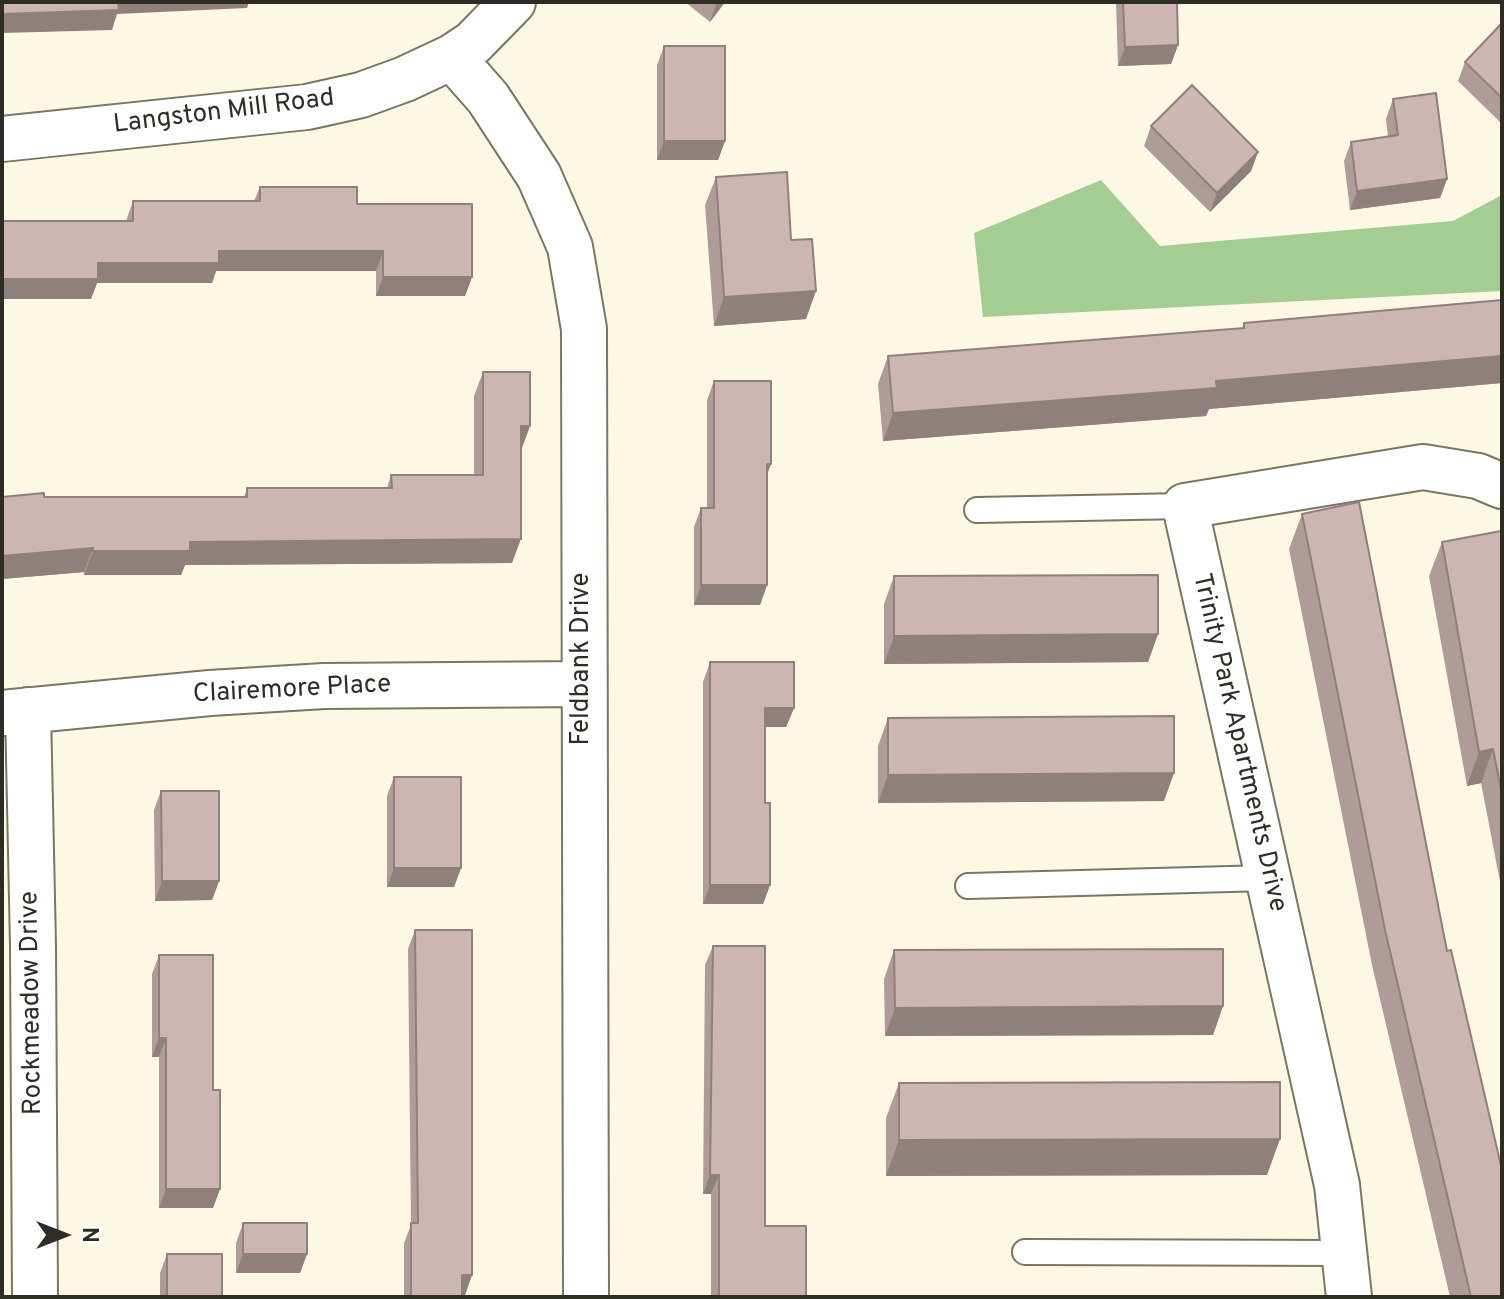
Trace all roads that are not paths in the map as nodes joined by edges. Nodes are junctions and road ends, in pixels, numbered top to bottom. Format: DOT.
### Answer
graph roads {
  1 [pos="513,2"];
  2 [pos="452,57"];
  3 [pos="2,139"];
  4 [pos="1502,486"];
  5 [pos="1185,506"];
  6 [pos="977,510"];
  7 [pos="583,684"];
  8 [pos="15,711"];
  9 [pos="1268,878"];
  10 [pos="968,886"];
  11 [pos="1025,1252"];
  12 [pos="1344,1253"];
  13 [pos="35,1297"];
  14 [pos="586,1297"];
  15 [pos="1349,1297"];
  1 -- 2 [label="street, Langston Mill Road"];
  2 -- 3 [label="street, Langston Mill Road"];
  2 -- 7 [label="street, Feldbank Drive"];
  4 -- 5 [label="street"];
  5 -- 6 [label="lane"];
  5 -- 9 [label="street, Trinity Park Apartments Drive"];
  7 -- 8 [label="street, Clairemore Place"];
  7 -- 14 [label="street, Feldbank Drive"];
  8 -- 13 [label="street, Rockmeadow Drive"];
  9 -- 10 [label="lane"];
  9 -- 12 [label="street, Trinity Park Apartments Drive"];
  11 -- 12 [label="lane"];
  12 -- 15 [label="street, Trinity Park Apartments Drive"];
}
